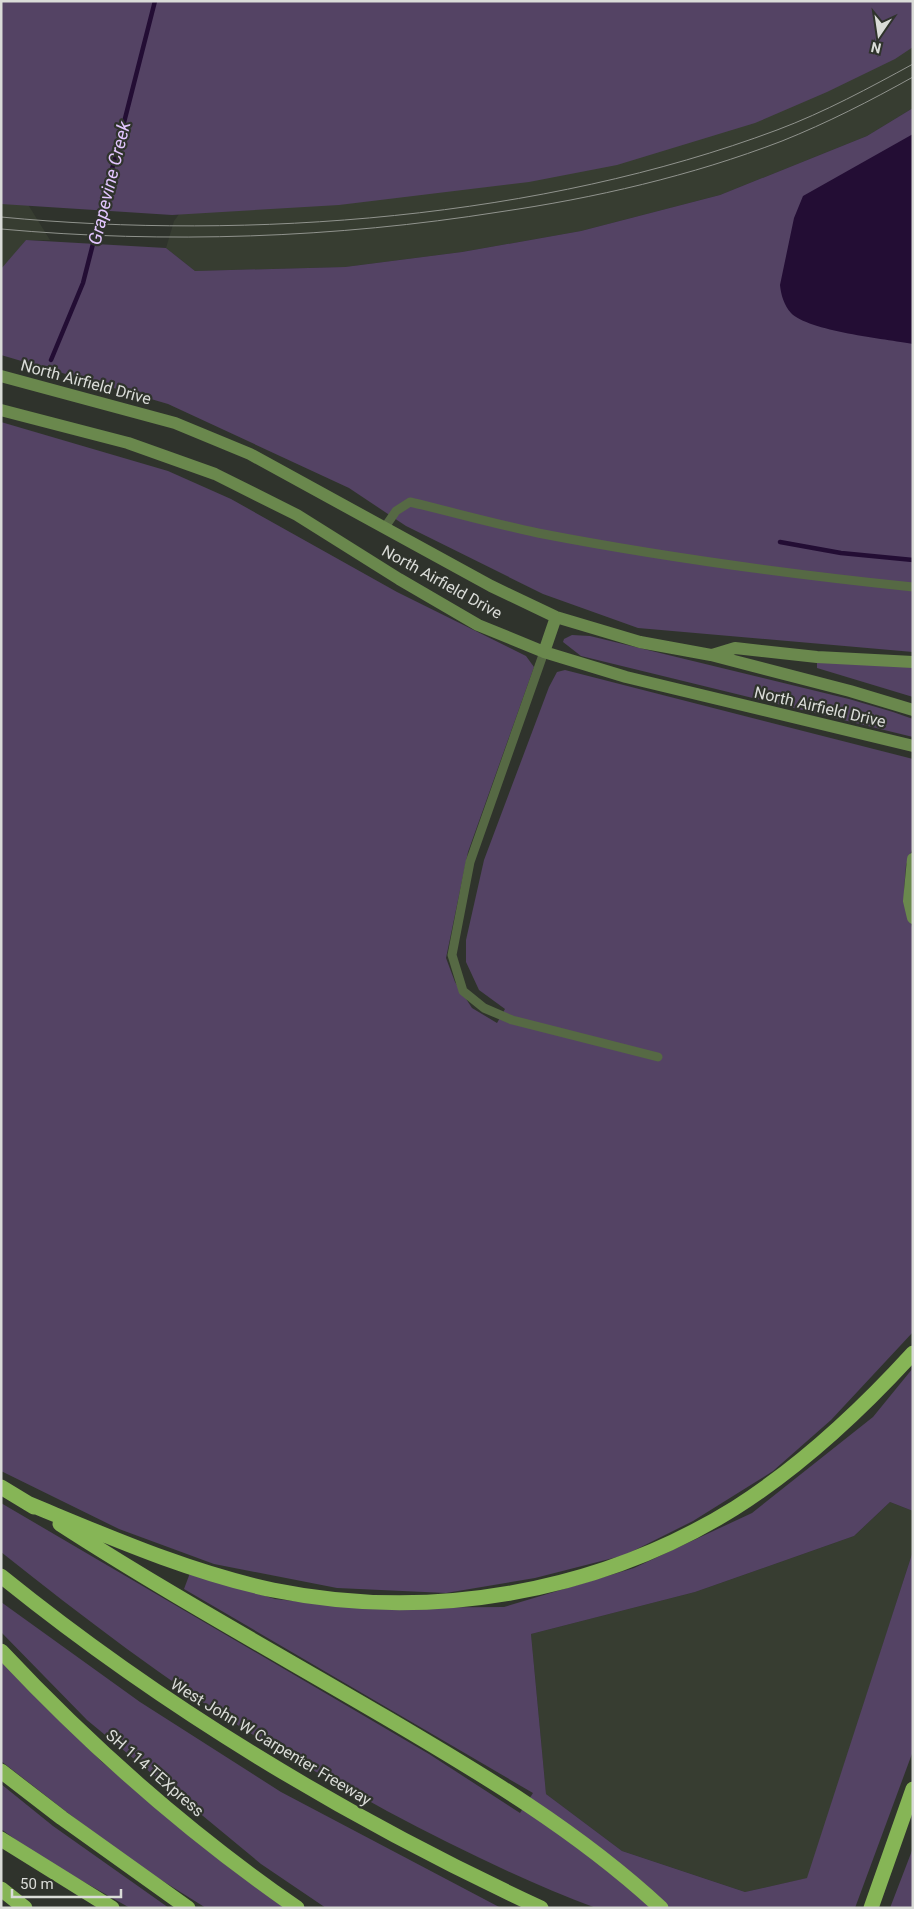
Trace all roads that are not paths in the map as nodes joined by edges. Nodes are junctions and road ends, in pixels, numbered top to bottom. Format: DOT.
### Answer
graph roads {
  1 [pos="1,376"];
  2 [pos="1,410"];
  3 [pos="385,527"];
  4 [pos="913,587"];
  5 [pos="556,617"];
  6 [pos="544,652"];
  7 [pos="711,655"];
  8 [pos="913,662"];
  9 [pos="913,710"];
  10 [pos="913,746"];
  11 [pos="913,859"];
  12 [pos="913,918"];
  13 [pos="658,1058"];
  14 [pos="913,1353"];
  15 [pos="1,1487"];
  16 [pos="27,1503"];
  17 [pos="1,1576"];
  18 [pos="1,1651"];
  19 [pos="1,1771"];
  20 [pos="913,1789"];
  21 [pos="1,1839"];
  22 [pos="1,1889"];
  23 [pos="25,1908"];
  24 [pos="112,1908"];
  25 [pos="188,1908"];
  26 [pos="297,1908"];
  27 [pos="542,1908"];
  28 [pos="661,1908"];
  29 [pos="871,1908"];
  1 -- 3 [label="main road, North Airfield Drive"];
  2 -- 6 [label="main road, North Airfield Drive"];
  3 -- 4 [label="lane"];
  3 -- 5 [label="main road, North Airfield Drive"];
  5 -- 6 [label="main road"];
  5 -- 7 [label="main road, North Airfield Drive"];
  6 -- 10 [label="main road, North Airfield Drive"];
  6 -- 13 [label="lane"];
  7 -- 8 [label="main road"];
  7 -- 9 [label="main road, North Airfield Drive"];
  11 -- 12 [label="main road"];
  14 -- 16 [label="highway"];
  15 -- 16 [label="highway"];
  16 -- 28 [label="highway"];
  17 -- 27 [label="highway, West John W Carpenter Freeway"];
  18 -- 26 [label="highway, SH 114 TEXpress"];
  19 -- 25 [label="highway"];
  20 -- 29 [label="highway"];
  21 -- 24 [label="highway"];
  22 -- 23 [label="highway"];
}
